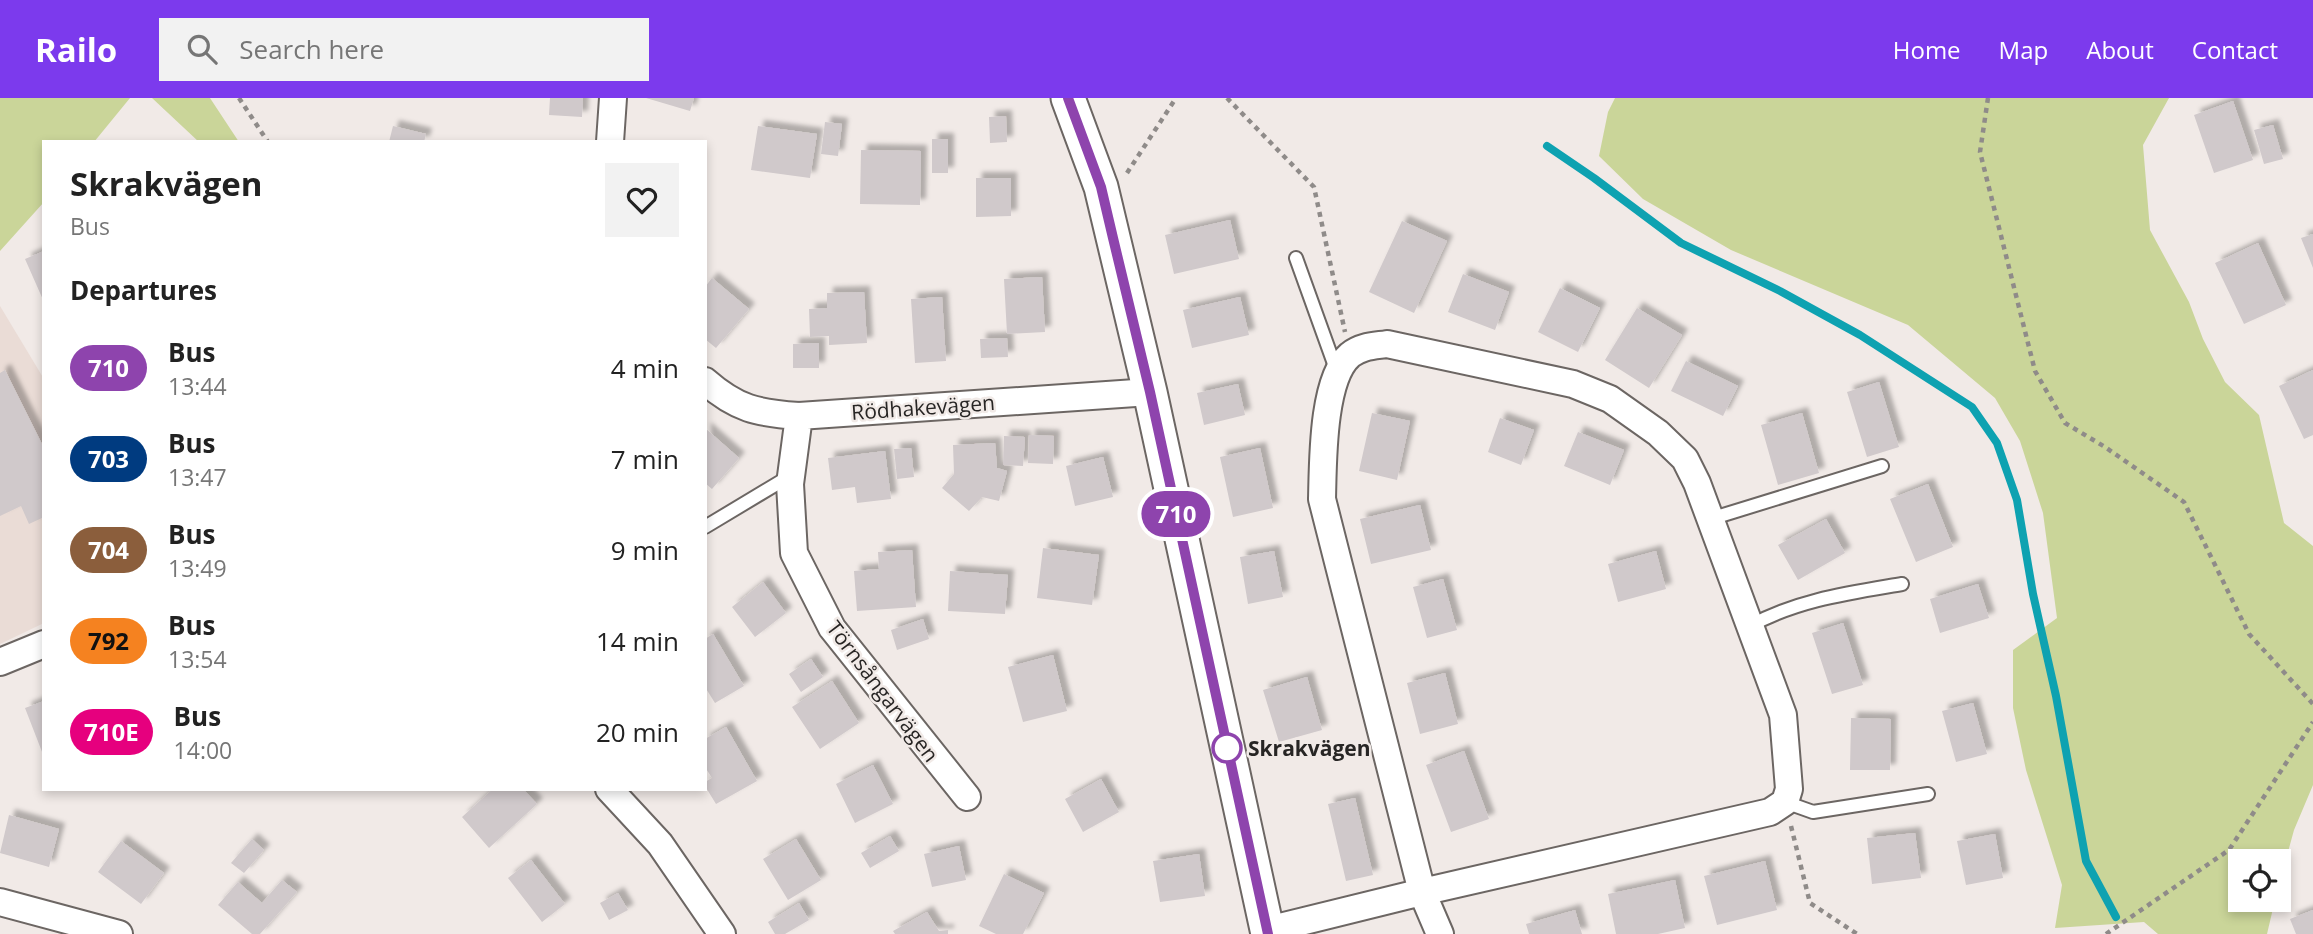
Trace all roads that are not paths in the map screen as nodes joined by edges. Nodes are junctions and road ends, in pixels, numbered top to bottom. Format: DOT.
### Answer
graph roads {
  1 [pos="613,98"];
  2 [pos="1068,98"];
  3 [pos="610,140"];
  4 [pos="1296,258"];
  5 [pos="1343,364"];
  6 [pos="707,383"];
  7 [pos="1150,392"];
  8 [pos="799,416"];
  9 [pos="1882,466"];
  10 [pos="791,476"];
  11 [pos="1710,519"];
  12 [pos="707,526"];
  13 [pos="1902,584"];
  14 [pos="1750,626"];
  15 [pos="42,645"];
  16 [pos="0,662"];
  17 [pos="611,791"];
  18 [pos="1928,794"];
  19 [pos="967,797"];
  20 [pos="1785,802"];
  21 [pos="1422,892"];
  22 [pos="0,902"];
  23 [pos="1268,932"];
  24 [pos="119,934"];
  25 [pos="722,934"];
  26 [pos="1440,934"];
  1 -- 3 [label="street"];
  2 -- 7 [label="street"];
  4 -- 5 [label="lane"];
  5 -- 11 [label="street"];
  5 -- 21 [label="street"];
  6 -- 8 [label="street, Rödhakevägen"];
  7 -- 8 [label="street, Rödhakevägen"];
  7 -- 23 [label="street"];
  8 -- 10 [label="street, Törnsångarvägen"];
  9 -- 11 [label="lane"];
  10 -- 12 [label="lane"];
  10 -- 19 [label="street, Törnsångarvägen"];
  11 -- 14 [label="street"];
  13 -- 14 [label="lane"];
  14 -- 20 [label="street"];
  15 -- 16 [label="street"];
  17 -- 25 [label="street"];
  18 -- 20 [label="lane"];
  20 -- 21 [label="street"];
  21 -- 23 [label="street"];
  21 -- 26 [label="street"];
  22 -- 24 [label="street"];
}
